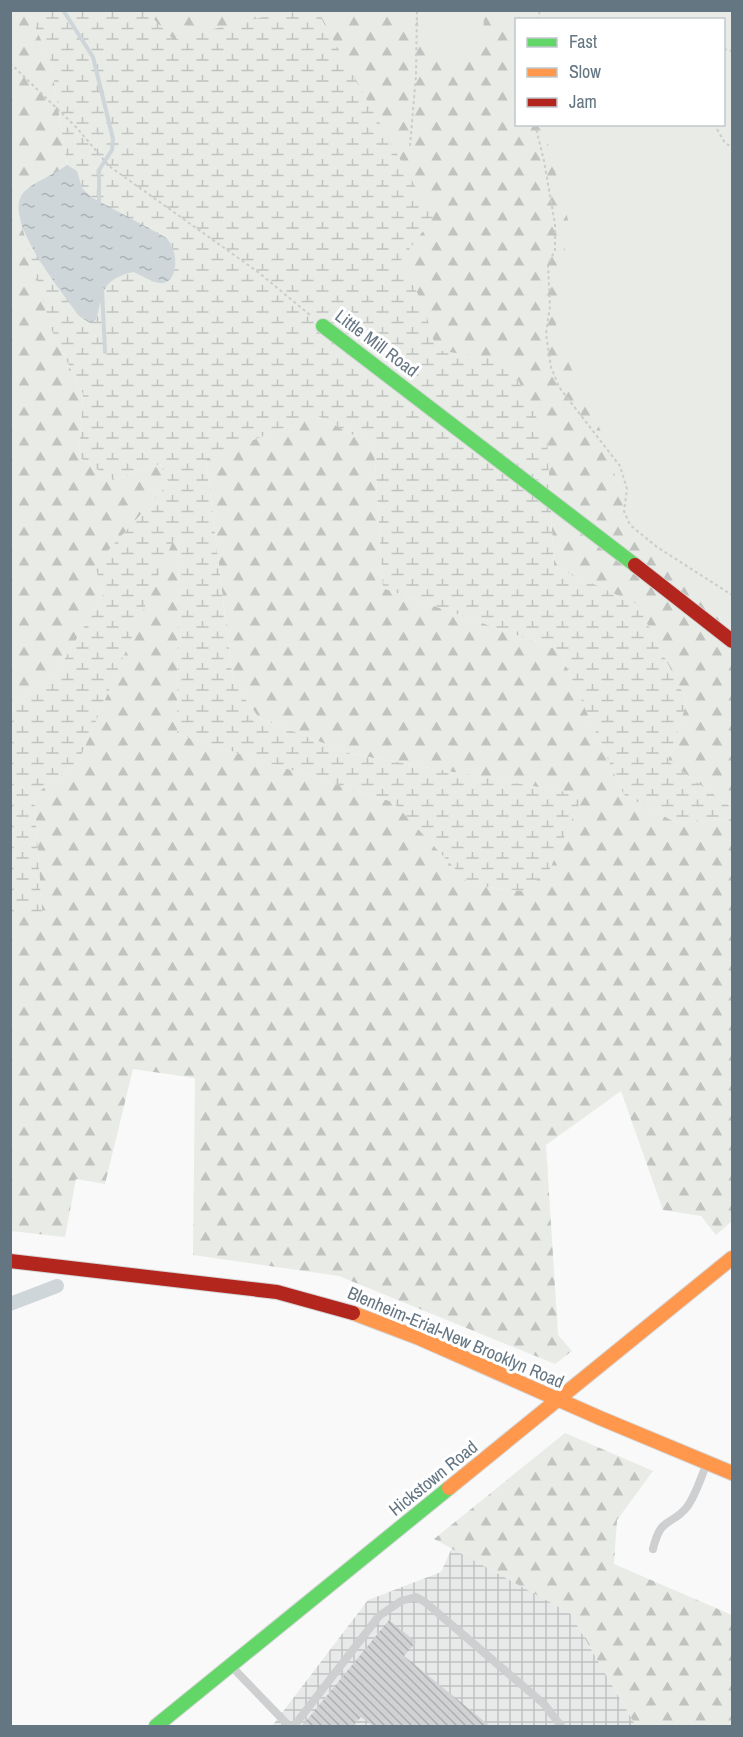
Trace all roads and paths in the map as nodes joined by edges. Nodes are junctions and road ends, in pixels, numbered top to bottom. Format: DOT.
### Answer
graph roads {
  1 [pos="417,10"];
  2 [pos="10,63"];
  3 [pos="535,126"];
  4 [pos="715,126"];
  5 [pos="410,146"];
  6 [pos="732,147"];
  7 [pos="323,326"];
  8 [pos="732,595"];
  9 [pos="732,641"];
  10 [pos="732,1258"];
  11 [pos="10,1261"];
  12 [pos="557,1400"];
  13 [pos="707,1462"];
  14 [pos="732,1473"];
  15 [pos="653,1549"];
  16 [pos="231,1665"];
  17 [pos="156,1726"];
  18 [pos="289,1726"];
  19 [pos="294,1726"];
  20 [pos="561,1726"];
  1 -- 5 [label="path"];
  2 -- 7 [label="path, Little Mill Road"];
  3 -- 8 [label="path"];
  4 -- 6 [label="path"];
  7 -- 9 [label="street, Little Mill Road"];
  10 -- 12 [label="street, Hickstown Road"];
  11 -- 12 [label="street, Blenheim-Erial-New Brooklyn Road"];
  12 -- 13 [label="street, Blenheim-Erial-New Brooklyn Road"];
  12 -- 16 [label="street, Hickstown Road"];
  13 -- 14 [label="street, Blenheim-Erial-New Brooklyn Road"];
  13 -- 15 [label="lane"];
  16 -- 17 [label="street, Hickstown Road"];
  16 -- 18 [label="lane"];
  19 -- 20 [label="lane"];
}
